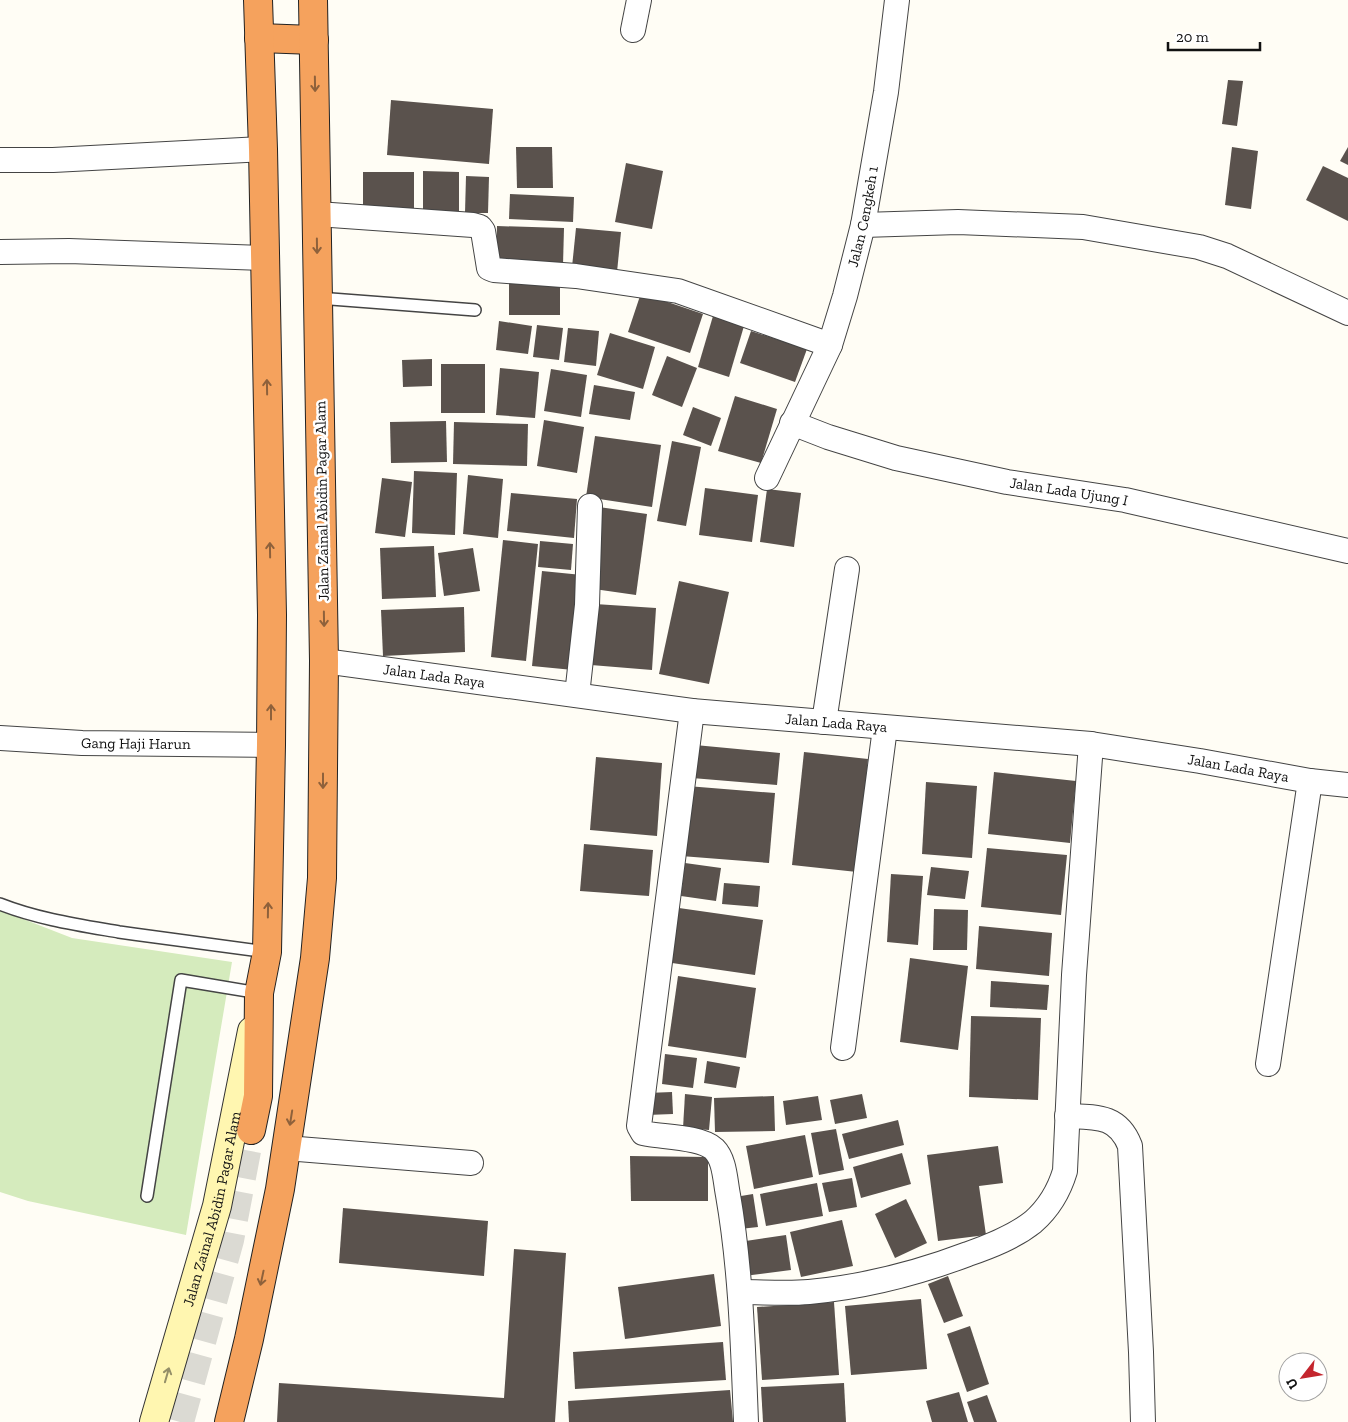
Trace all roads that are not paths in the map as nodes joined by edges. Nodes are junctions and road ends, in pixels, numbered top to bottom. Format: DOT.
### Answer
graph roads {
  1 [pos="258,0"];
  2 [pos="313,0"];
  3 [pos="639,0"];
  4 [pos="897,0"];
  5 [pos="633,30"];
  6 [pos="259,38"];
  7 [pos="314,40"];
  8 [pos="263,148"];
  9 [pos="0,160"];
  10 [pos="317,214"];
  11 [pos="863,225"];
  12 [pos="0,252"];
  13 [pos="264,258"];
  14 [pos="318,298"];
  15 [pos="475,310"];
  16 [pos="1348,313"];
  17 [pos="830,345"];
  18 [pos="792,423"];
  19 [pos="767,478"];
  20 [pos="590,506"];
  21 [pos="1348,551"];
  22 [pos="847,569"];
  23 [pos="324,661"];
  24 [pos="577,695"];
  25 [pos="692,711"];
  26 [pos="824,722"];
  27 [pos="885,728"];
  28 [pos="0,738"];
  29 [pos="1091,744"];
  30 [pos="271,745"];
  31 [pos="1310,781"];
  32 [pos="1348,786"];
  33 [pos="0,904"];
  34 [pos="267,952"];
  35 [pos="259,993"];
  36 [pos="843,1048"];
  37 [pos="1268,1064"];
  38 [pos="1067,1116"];
  39 [pos="267,1137"];
  40 [pos="471,1163"];
  41 [pos="147,1196"];
  42 [pos="740,1292"];
  43 [pos="154,1422"];
  44 [pos="229,1422"];
  45 [pos="746,1422"];
  46 [pos="1143,1422"];
  1 -- 6 [label="highway, Jalan Zainal Abidin Pagar Alam"];
  2 -- 7 [label="highway, Jalan Zainal Abidin Pagar Alam"];
  3 -- 5 [label="street"];
  4 -- 11 [label="street, Jalan Cengkeh 1"];
  6 -- 7 [label="highway"];
  6 -- 8 [label="highway, Jalan Zainal Abidin Pagar Alam"];
  7 -- 10 [label="highway, Jalan Zainal Abidin Pagar Alam, one-way"];
  8 -- 9 [label="street"];
  8 -- 13 [label="highway, Jalan Zainal Abidin Pagar Alam"];
  10 -- 14 [label="highway, Jalan Zainal Abidin Pagar Alam, one-way"];
  10 -- 17 [label="street"];
  11 -- 16 [label="street"];
  11 -- 17 [label="street, Jalan Cengkeh 1"];
  12 -- 13 [label="street"];
  30 -- 13 [label="highway, Jalan Zainal Abidin Pagar Alam, one-way"];
  14 -- 15 [label="lane"];
  14 -- 23 [label="highway, Jalan Zainal Abidin Pagar Alam, one-way"];
  17 -- 18 [label="street, Jalan Cengkeh 1"];
  18 -- 19 [label="street, Jalan Cengkeh 1"];
  18 -- 21 [label="street, Jalan Lada Ujung I"];
  20 -- 24 [label="street"];
  22 -- 26 [label="street"];
  23 -- 24 [label="street, Jalan Lada Raya"];
  23 -- 39 [label="highway, Jalan Zainal Abidin Pagar Alam, one-way"];
  24 -- 25 [label="street, Jalan Lada Raya"];
  25 -- 26 [label="street, Jalan Lada Raya"];
  25 -- 42 [label="street"];
  26 -- 27 [label="street, Jalan Lada Raya"];
  27 -- 29 [label="street, Jalan Lada Raya"];
  27 -- 36 [label="street"];
  28 -- 30 [label="street, Gang Haji Harun"];
  29 -- 31 [label="street, Jalan Lada Raya"];
  29 -- 38 [label="street"];
  34 -- 30 [label="highway, Jalan Zainal Abidin Pagar Alam, one-way"];
  31 -- 32 [label="street, Jalan Lada Raya"];
  31 -- 37 [label="street"];
  33 -- 34 [label="lane"];
  34 -- 35 [label="highway, Jalan Zainal Abidin Pagar Alam"];
  35 -- 39 [label="highway, Jalan Zainal Abidin Pagar Alam"];
  35 -- 41 [label="lane"];
  43 -- 35 [label="street, Jalan Zainal Abidin Pagar Alam, one-way"];
  38 -- 42 [label="street"];
  38 -- 46 [label="street"];
  39 -- 40 [label="street"];
  39 -- 44 [label="highway, Jalan Zainal Abidin Pagar Alam, one-way"];
  42 -- 45 [label="street"];
}
